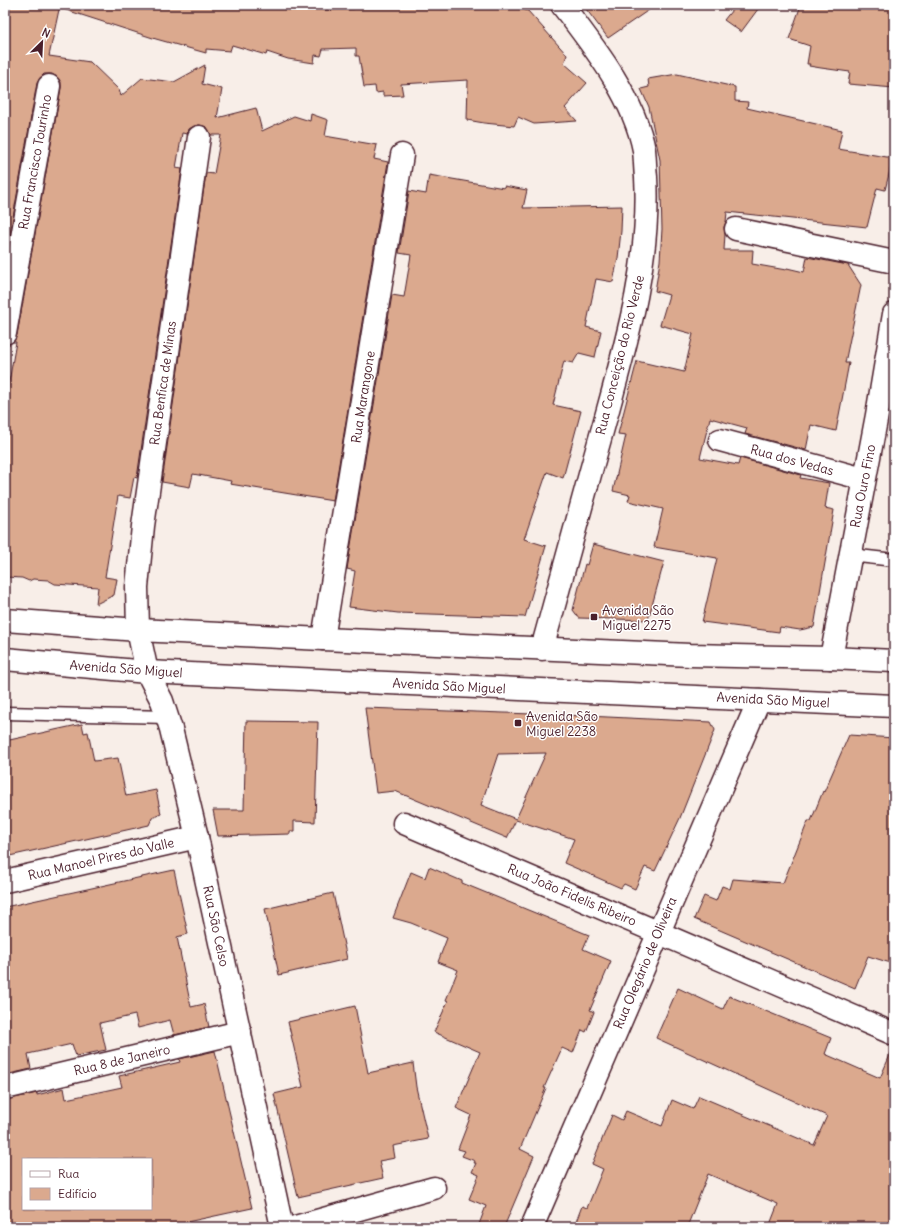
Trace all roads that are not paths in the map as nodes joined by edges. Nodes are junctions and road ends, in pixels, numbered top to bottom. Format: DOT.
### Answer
graph roads {
  1 [pos="562,5"];
  2 [pos="49,86"];
  3 [pos="199,137"];
  4 [pos="402,155"];
  5 [pos="736,230"];
  6 [pos="894,262"];
  7 [pos="894,314"];
  8 [pos="5,333"];
  9 [pos="720,440"];
  10 [pos="864,479"];
  11 [pos="850,555"];
  12 [pos="894,560"];
  13 [pos="5,620"];
  14 [pos="138,630"];
  15 [pos="323,639"];
  16 [pos="542,649"];
  17 [pos="831,658"];
  18 [pos="5,659"];
  19 [pos="894,661"];
  20 [pos="147,672"];
  21 [pos="759,700"];
  22 [pos="894,706"];
  23 [pos="5,713"];
  24 [pos="167,717"];
  25 [pos="404,823"];
  26 [pos="197,837"];
  27 [pos="5,881"];
  28 [pos="658,932"];
  29 [pos="240,1032"];
  30 [pos="894,1034"];
  31 [pos="5,1088"];
  32 [pos="434,1188"];
  33 [pos="282,1227"];
  34 [pos="295,1227"];
  35 [pos="532,1227"];
  1 -- 16 [label="street, Rua Conceição do Rio Verde"];
  2 -- 8 [label="street, Rua Francisco Tourinho"];
  3 -- 14 [label="street, Rua Benfica de Minas"];
  4 -- 15 [label="street, Rua Marangone"];
  5 -- 6 [label="street"];
  7 -- 10 [label="street, Rua Ouro Fino"];
  9 -- 10 [label="street, Rua dos Vedas"];
  10 -- 11 [label="street, Rua Ouro Fino"];
  11 -- 12 [label="lane"];
  11 -- 17 [label="street, Rua Ouro Fino"];
  13 -- 14 [label="street"];
  14 -- 15 [label="street"];
  14 -- 20 [label="street, Rua São Celso"];
  15 -- 16 [label="street"];
  16 -- 17 [label="street"];
  17 -- 19 [label="street"];
  18 -- 20 [label="street, Avenida São Miguel"];
  20 -- 21 [label="street, Avenida São Miguel"];
  20 -- 24 [label="street, Rua São Celso"];
  21 -- 22 [label="street, Avenida São Miguel"];
  21 -- 28 [label="street, Rua Olegário de Oliveira"];
  23 -- 24 [label="lane"];
  24 -- 26 [label="street, Rua São Celso"];
  25 -- 28 [label="street, Rua João Fidelis Ribeiro"];
  26 -- 27 [label="street, Rua Manoel Pires do Valle"];
  26 -- 29 [label="street, Rua São Celso"];
  28 -- 30 [label="street, Rua João Fidelis Ribeiro"];
  28 -- 35 [label="street, Rua Olegário de Oliveira"];
  29 -- 31 [label="street, Rua 8 de Janeiro"];
  29 -- 33 [label="street, Rua São Celso"];
  32 -- 34 [label="street"];
}
